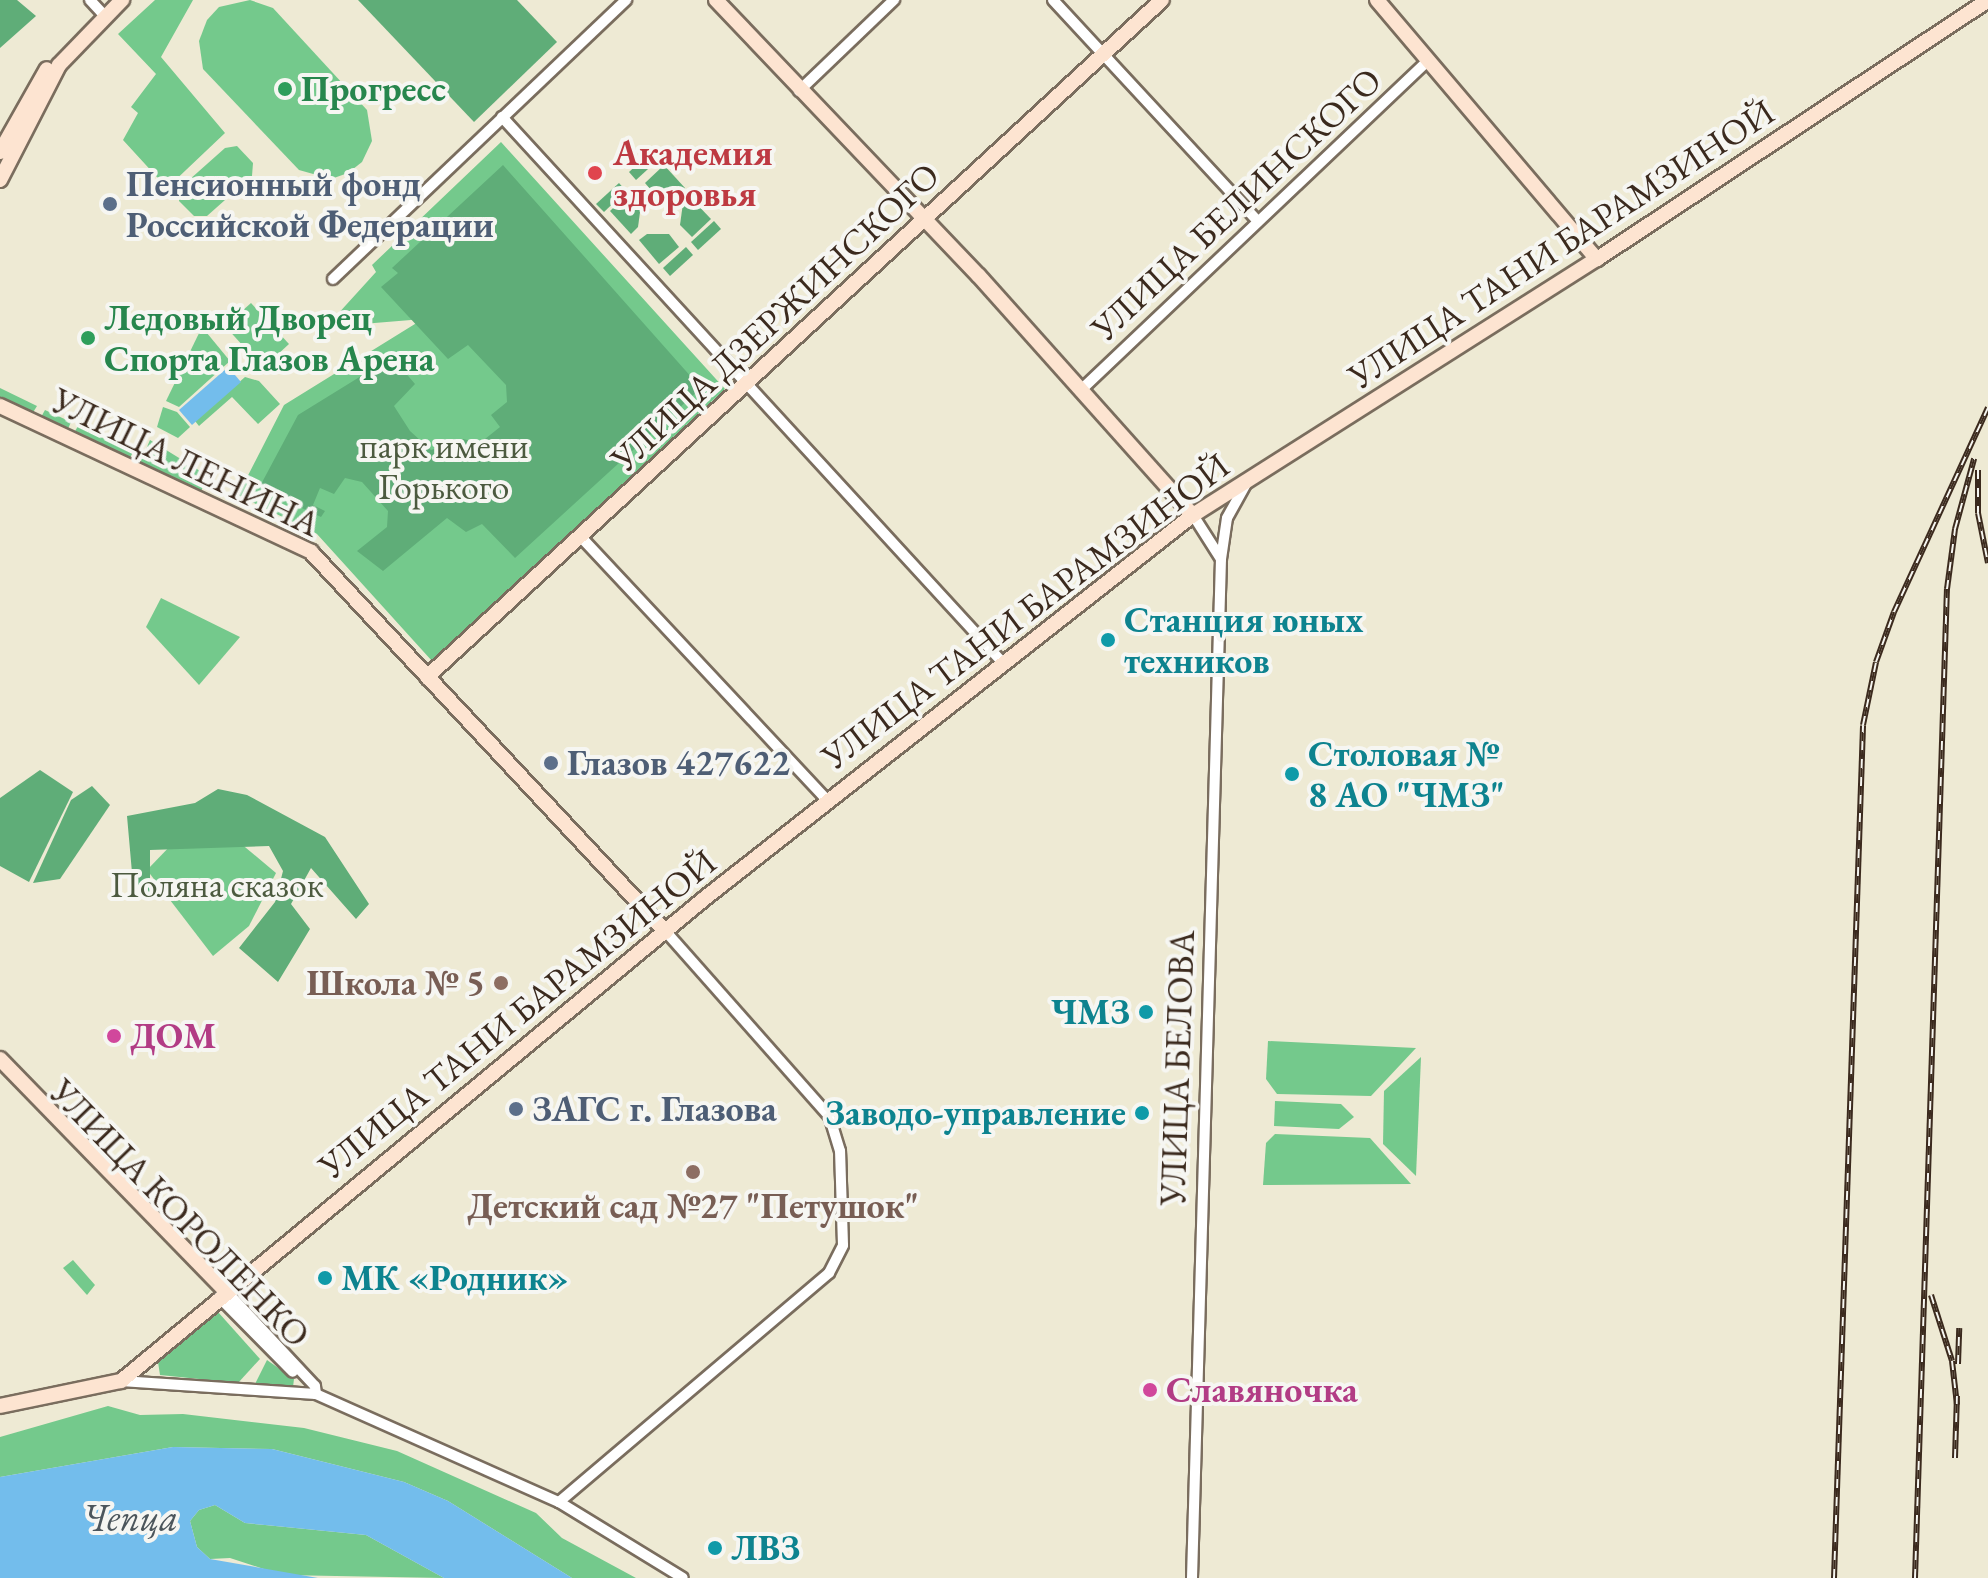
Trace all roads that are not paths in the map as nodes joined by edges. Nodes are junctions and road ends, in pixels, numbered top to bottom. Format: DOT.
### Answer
graph roads {
  1 [pos="90,0"];
  2 [pos="113,0"];
  3 [pos="122,0"];
  4 [pos="626,0"];
  5 [pos="716,0"];
  6 [pos="894,0"];
  7 [pos="1053,0"];
  8 [pos="1162,0"];
  9 [pos="1377,0"];
  10 [pos="1988,0"];
  11 [pos="103,14"];
  12 [pos="1103,55"];
  13 [pos="1429,60"];
  14 [pos="799,91"];
  15 [pos="502,117"];
  16 [pos="2,158"];
  17 [pos="0,180"];
  18 [pos="926,219"];
  19 [pos="1257,220"];
  20 [pos="1597,259"];
  21 [pos="333,279"];
  22 [pos="746,385"];
  23 [pos="1082,389"];
  24 [pos="0,406"];
  25 [pos="1252,475"];
  26 [pos="1193,515"];
  27 [pos="580,536"];
  28 [pos="1221,559"];
  29 [pos="1003,663"];
  30 [pos="427,677"];
  31 [pos="827,800"];
  32 [pos="666,932"];
  33 [pos="0,1059"];
  34 [pos="0,1073"];
  35 [pos="222,1294"];
  36 [pos="121,1381"];
  37 [pos="316,1390"];
  38 [pos="0,1406"];
  39 [pos="559,1502"];
  40 [pos="683,1578"];
  41 [pos="1192,1578"];
  1 -- 11 [label="street"];
  2 -- 11 [label="street"];
  3 -- 11 [label="street"];
  4 -- 15 [label="street"];
  5 -- 14 [label="street"];
  6 -- 14 [label="street"];
  7 -- 12 [label="street"];
  8 -- 12 [label="street, УЛИЦА ДЗЕРЖИНСКОГО"];
  9 -- 13 [label="street"];
  10 -- 20 [label="street, УЛИЦА ТАНИ БАРАМЗИНОЙ"];
  11 -- 16 [label="street"];
  12 -- 18 [label="street, УЛИЦА ДЗЕРЖИНСКОГО"];
  12 -- 19 [label="street"];
  13 -- 19 [label="street, УЛИЦА БЕЛИНСКОГО"];
  13 -- 20 [label="street"];
  14 -- 18 [label="street"];
  15 -- 21 [label="street"];
  15 -- 22 [label="street"];
  16 -- 17 [label="street"];
  18 -- 22 [label="street, УЛИЦА ДЗЕРЖИНСКОГО"];
  18 -- 23 [label="street"];
  19 -- 23 [label="street, УЛИЦА БЕЛИНСКОГО"];
  20 -- 25 [label="street, УЛИЦА ТАНИ БАРАМЗИНОЙ"];
  22 -- 27 [label="street, УЛИЦА ДЗЕРЖИНСКОГО"];
  22 -- 29 [label="street"];
  23 -- 26 [label="street"];
  24 -- 30 [label="street, УЛИЦА ЛЕНИНА"];
  25 -- 26 [label="street, УЛИЦА ТАНИ БАРАМЗИНОЙ"];
  25 -- 28 [label="street, УЛИЦА БЕЛОВА"];
  26 -- 28 [label="street"];
  26 -- 29 [label="street, УЛИЦА ТАНИ БАРАМЗИНОЙ"];
  27 -- 30 [label="street, УЛИЦА ДЗЕРЖИНСКОГО"];
  27 -- 31 [label="street"];
  28 -- 41 [label="street, УЛИЦА БЕЛОВА"];
  29 -- 31 [label="street, УЛИЦА ТАНИ БАРАМЗИНОЙ"];
  30 -- 32 [label="street, УЛИЦА ЛЕНИНА"];
  31 -- 32 [label="street, УЛИЦА ТАНИ БАРАМЗИНОЙ"];
  32 -- 35 [label="street, УЛИЦА ТАНИ БАРАМЗИНОЙ"];
  32 -- 39 [label="street"];
  33 -- 35 [label="street, УЛИЦА КОРОЛЕНКО"];
  34 -- 35 [label="street, УЛИЦА КОРОЛЕНКО"];
  35 -- 36 [label="street, УЛИЦА ТАНИ БАРАМЗИНОЙ"];
  35 -- 37 [label="street, УЛИЦА КОРОЛЕНКО"];
  35 -- 37 [label="street, УЛИЦА КОРОЛЕНКО"];
  36 -- 37 [label="street"];
  36 -- 38 [label="street"];
  37 -- 39 [label="street"];
  39 -- 40 [label="street"];
}
